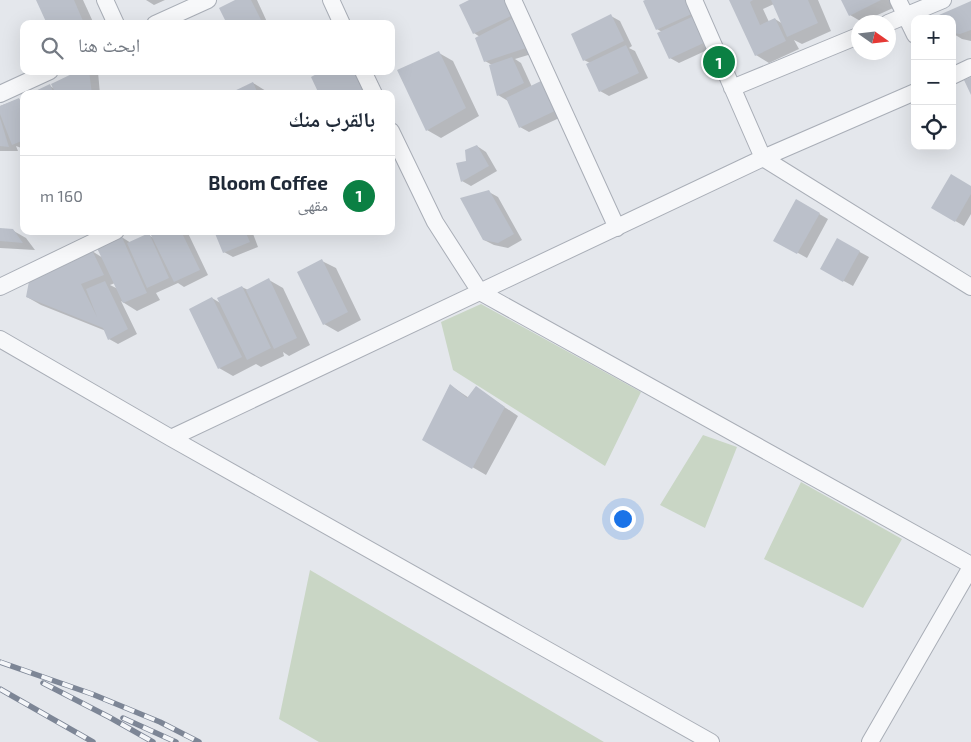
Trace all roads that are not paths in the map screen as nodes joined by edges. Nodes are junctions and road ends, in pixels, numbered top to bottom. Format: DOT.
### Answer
graph roads {
  1 [pos="105,0"];
  2 [pos="208,0"];
  3 [pos="331,0"];
  4 [pos="513,0"];
  5 [pos="694,0"];
  6 [pos="898,0"];
  7 [pos="943,0"];
  8 [pos="906,16"];
  9 [pos="114,20"];
  10 [pos="164,20"];
  11 [pos="340,20"];
  12 [pos="896,20"];
  13 [pos="911,27"];
  14 [pos="851,39"];
  15 [pos="971,67"];
  16 [pos="956,74"];
  17 [pos="41,75"];
  18 [pos="366,75"];
  19 [pos="732,88"];
  20 [pos="372,90"];
  21 [pos="0,94"];
  22 [pos="911,94"];
  23 [pos="395,139"];
  24 [pos="763,158"];
  25 [pos="617,228"];
  26 [pos="108,235"];
  27 [pos="0,287"];
  28 [pos="971,287"];
  29 [pos="480,292"];
  30 [pos="0,340"];
  31 [pos="171,438"];
  32 [pos="971,566"];
  33 [pos="712,742"];
  34 [pos="870,742"];
  1 -- 9 [label="street"];
  2 -- 10 [label="street"];
  3 -- 11 [label="street"];
  4 -- 25 [label="street"];
  5 -- 19 [label="street"];
  6 -- 8 [label="street"];
  7 -- 8 [label="street"];
  8 -- 12 [label="street"];
  8 -- 13 [label="street"];
  14 -- 19 [label="street"];
  15 -- 16 [label="street"];
  17 -- 21 [label="street"];
  18 -- 20 [label="street"];
  19 -- 24 [label="street"];
  22 -- 24 [label="street"];
  23 -- 29 [label="street"];
  24 -- 25 [label="street"];
  24 -- 28 [label="street"];
  25 -- 29 [label="street"];
  26 -- 27 [label="street"];
  29 -- 31 [label="street"];
  29 -- 32 [label="street"];
  30 -- 31 [label="street"];
  31 -- 33 [label="street"];
  32 -- 34 [label="street"];
}
